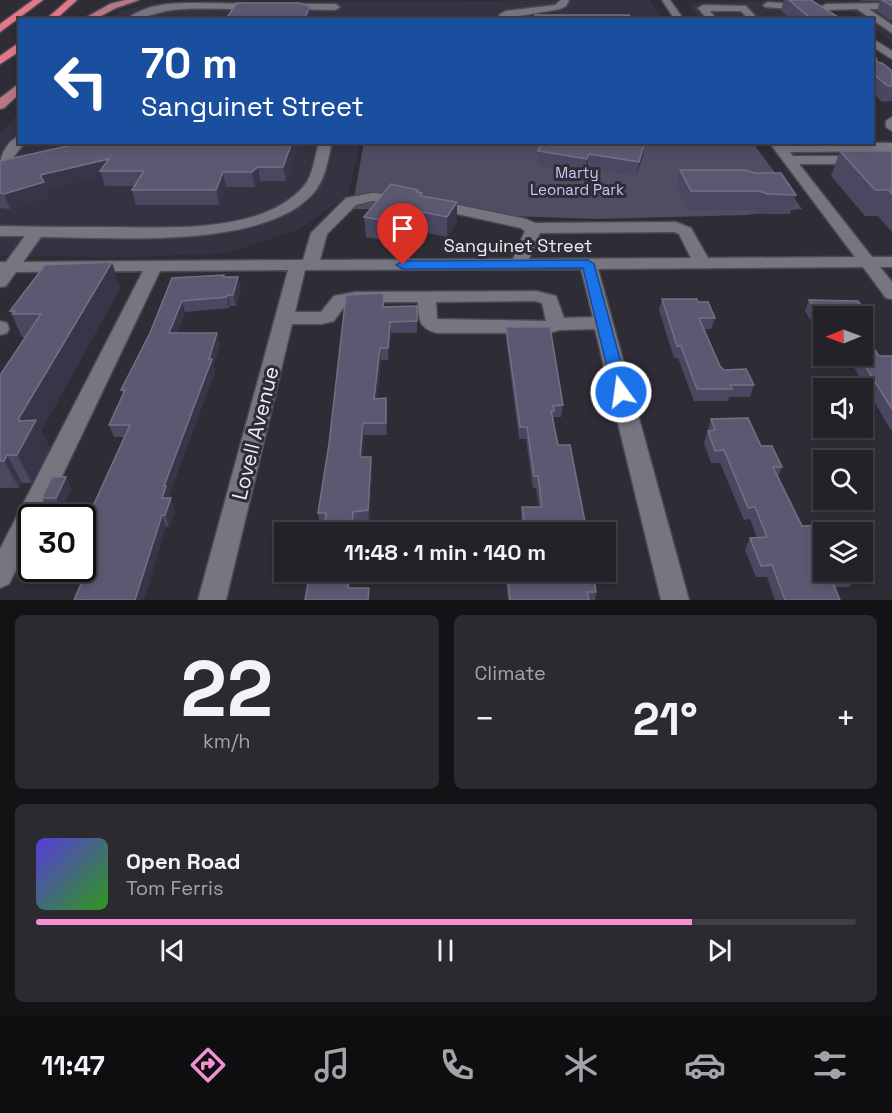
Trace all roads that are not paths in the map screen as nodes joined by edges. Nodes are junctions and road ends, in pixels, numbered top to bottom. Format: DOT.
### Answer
graph roads {
  1 [pos="39,0"];
  2 [pos="73,0"];
  3 [pos="108,0"];
  4 [pos="135,0"];
  5 [pos="207,0"];
  6 [pos="565,0"];
  7 [pos="666,0"];
  8 [pos="817,0"];
  9 [pos="337,4"];
  10 [pos="892,6"];
  11 [pos="769,7"];
  12 [pos="826,7"];
  13 [pos="860,7"];
  14 [pos="176,8"];
  15 [pos="743,8"];
  16 [pos="52,18"];
  17 [pos="90,18"];
  18 [pos="134,18"];
  19 [pos="330,18"];
  20 [pos="502,18"];
  21 [pos="679,18"];
  22 [pos="712,18"];
  23 [pos="753,18"];
  24 [pos="822,18"];
  25 [pos="840,18"];
  26 [pos="892,28"];
  27 [pos="0,29"];
  28 [pos="874,43"];
  29 [pos="18,47"];
  30 [pos="892,57"];
  31 [pos="0,61"];
  32 [pos="18,88"];
  33 [pos="0,105"];
  34 [pos="892,121"];
  35 [pos="892,127"];
  36 [pos="18,143"];
  37 [pos="325,144"];
  38 [pos="892,147"];
  39 [pos="780,150"];
  40 [pos="821,154"];
  41 [pos="25,156"];
  42 [pos="892,160"];
  43 [pos="2,163"];
  44 [pos="532,228"];
  45 [pos="0,231"];
  46 [pos="36,232"];
  47 [pos="867,262"];
  48 [pos="892,262"];
  49 [pos="702,263"];
  50 [pos="519,264"];
  51 [pos="588,264"];
  52 [pos="304,265"];
  53 [pos="154,266"];
  54 [pos="6,267"];
  55 [pos="0,282"];
  56 [pos="892,294"];
  57 [pos="427,297"];
  58 [pos="285,318"];
  59 [pos="603,323"];
  60 [pos="556,324"];
  61 [pos="0,576"];
  62 [pos="212,600"];
  63 [pos="675,600"];
  1 -- 27 [label="highway"];
  2 -- 16 [label="highway"];
  3 -- 17 [label="main road"];
  4 -- 17 [label="main road"];
  5 -- 14 [label="street"];
  6 -- 20 [label="street"];
  7 -- 21 [label="street"];
  8 -- 12 [label="street"];
  9 -- 14 [label="street"];
  9 -- 19 [label="street"];
  10 -- 13 [label="street"];
  11 -- 15 [label="street"];
  11 -- 24 [label="street"];
  12 -- 13 [label="street"];
  12 -- 25 [label="street"];
  13 -- 26 [label="street"];
  14 -- 18 [label="street"];
  15 -- 22 [label="street"];
  15 -- 23 [label="street"];
  28 -- 30 [label="street"];
  29 -- 31 [label="highway"];
  32 -- 33 [label="main road"];
  34 -- 35 [label="street"];
  36 -- 43 [label="street"];
  37 -- 46 [label="street"];
  38 -- 40 [label="street"];
  39 -- 40 [label="street"];
  39 -- 47 [label="street"];
  40 -- 42 [label="street"];
  41 -- 43 [label="street"];
  44 -- 49 [label="street, Lovell Avenue"];
  44 -- 50 [label="street"];
  44 -- 52 [label="street, Lovell Avenue"];
  45 -- 46 [label="street"];
  46 -- 54 [label="street"];
  47 -- 48 [label="street, Sanguinet Street"];
  47 -- 49 [label="street, Sanguinet Street"];
  47 -- 56 [label="street"];
  49 -- 51 [label="street, Sanguinet Street"];
  50 -- 51 [label="street, Sanguinet Street"];
  50 -- 52 [label="street, Sanguinet Street"];
  51 -- 59 [label="street"];
  52 -- 53 [label="street, Sanguinet Street"];
  52 -- 58 [label="street, Lovell Avenue"];
  53 -- 54 [label="street, Sanguinet Street"];
  53 -- 61 [label="street"];
  54 -- 55 [label="street"];
  57 -- 58 [label="street"];
  57 -- 60 [label="street"];
  57 -- 60 [label="street"];
  58 -- 62 [label="street, Lovell Avenue"];
  59 -- 60 [label="street"];
  59 -- 63 [label="street"];
}
